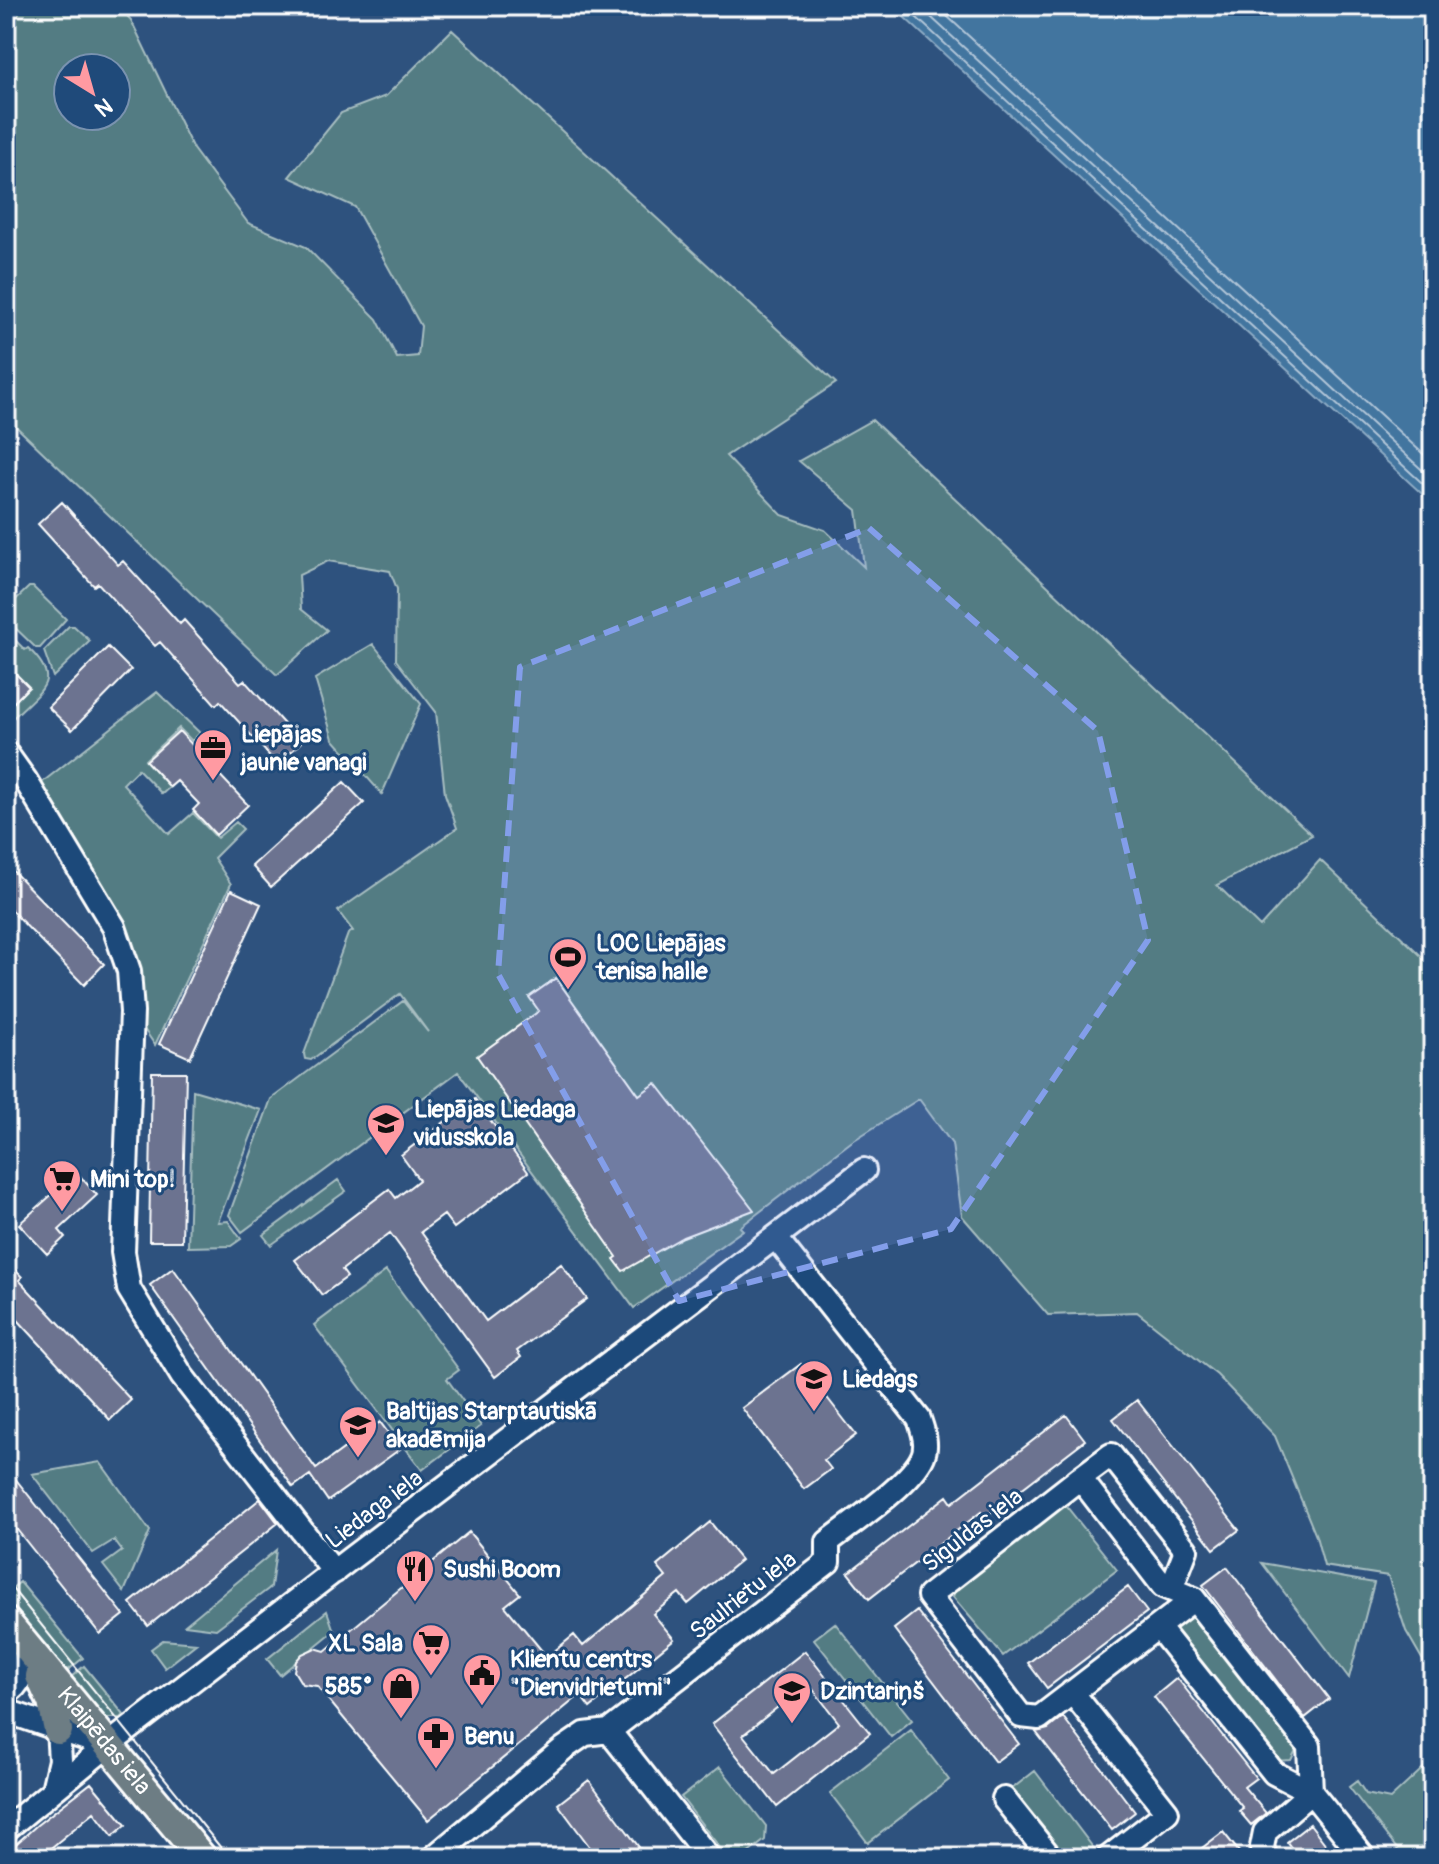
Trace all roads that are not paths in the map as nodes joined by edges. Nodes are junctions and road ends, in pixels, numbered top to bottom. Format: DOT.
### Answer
graph roads {
  1 [pos="6,753"];
  2 [pos="864,1170"];
  3 [pos="776,1238"];
  4 [pos="1080,1478"];
  5 [pos="334,1572"];
  6 [pos="1171,1589"];
  7 [pos="1194,1599"];
  8 [pos="6,1622"];
  9 [pos="1158,1627"];
  10 [pos="26,1647"];
  11 [pos="1072,1692"];
  12 [pos="6,1693"];
  13 [pos="6,1711"];
  14 [pos="58,1730"];
  15 [pos="609,1731"];
  16 [pos="107,1746"];
  17 [pos="53,1790"];
  18 [pos="1311,1792"];
  19 [pos="1004,1799"];
  20 [pos="6,1829"];
  21 [pos="202,1858"];
  22 [pos="433,1858"];
  23 [pos="709,1858"];
  24 [pos="1051,1858"];
  25 [pos="1108,1858"];
  26 [pos="1266,1858"];
  27 [pos="1364,1858"];
  1 -- 5 [label="street"];
  2 -- 3 [label="street, Liedaga iela"];
  3 -- 5 [label="street, Liedaga iela"];
  3 -- 15 [label="street, Saulrietu iela"];
  4 -- 6 [label="street"];
  4 -- 6 [label="street"];
  4 -- 11 [label="street, Siguldas iela"];
  5 -- 16 [label="street, Liedaga iela"];
  6 -- 7 [label="street"];
  7 -- 9 [label="street, Siguldas iela"];
  7 -- 18 [label="street"];
  8 -- 10 [label="main road, Klaipēdas iela"];
  9 -- 11 [label="street, Siguldas iela"];
  9 -- 18 [label="street"];
  10 -- 12 [label="street"];
  10 -- 14 [label="main road"];
  10 -- 16 [label="main road, Klaipēdas iela"];
  11 -- 25 [label="street"];
  13 -- 14 [label="street"];
  14 -- 16 [label="street"];
  14 -- 17 [label="street"];
  15 -- 22 [label="street, Saulrietu iela"];
  15 -- 23 [label="street"];
  16 -- 17 [label="street, Liedaga iela"];
  16 -- 21 [label="main road, Klaipēdas iela"];
  17 -- 20 [label="street, Liedaga iela"];
  18 -- 26 [label="street"];
  18 -- 27 [label="street"];
  19 -- 24 [label="street"];
}
